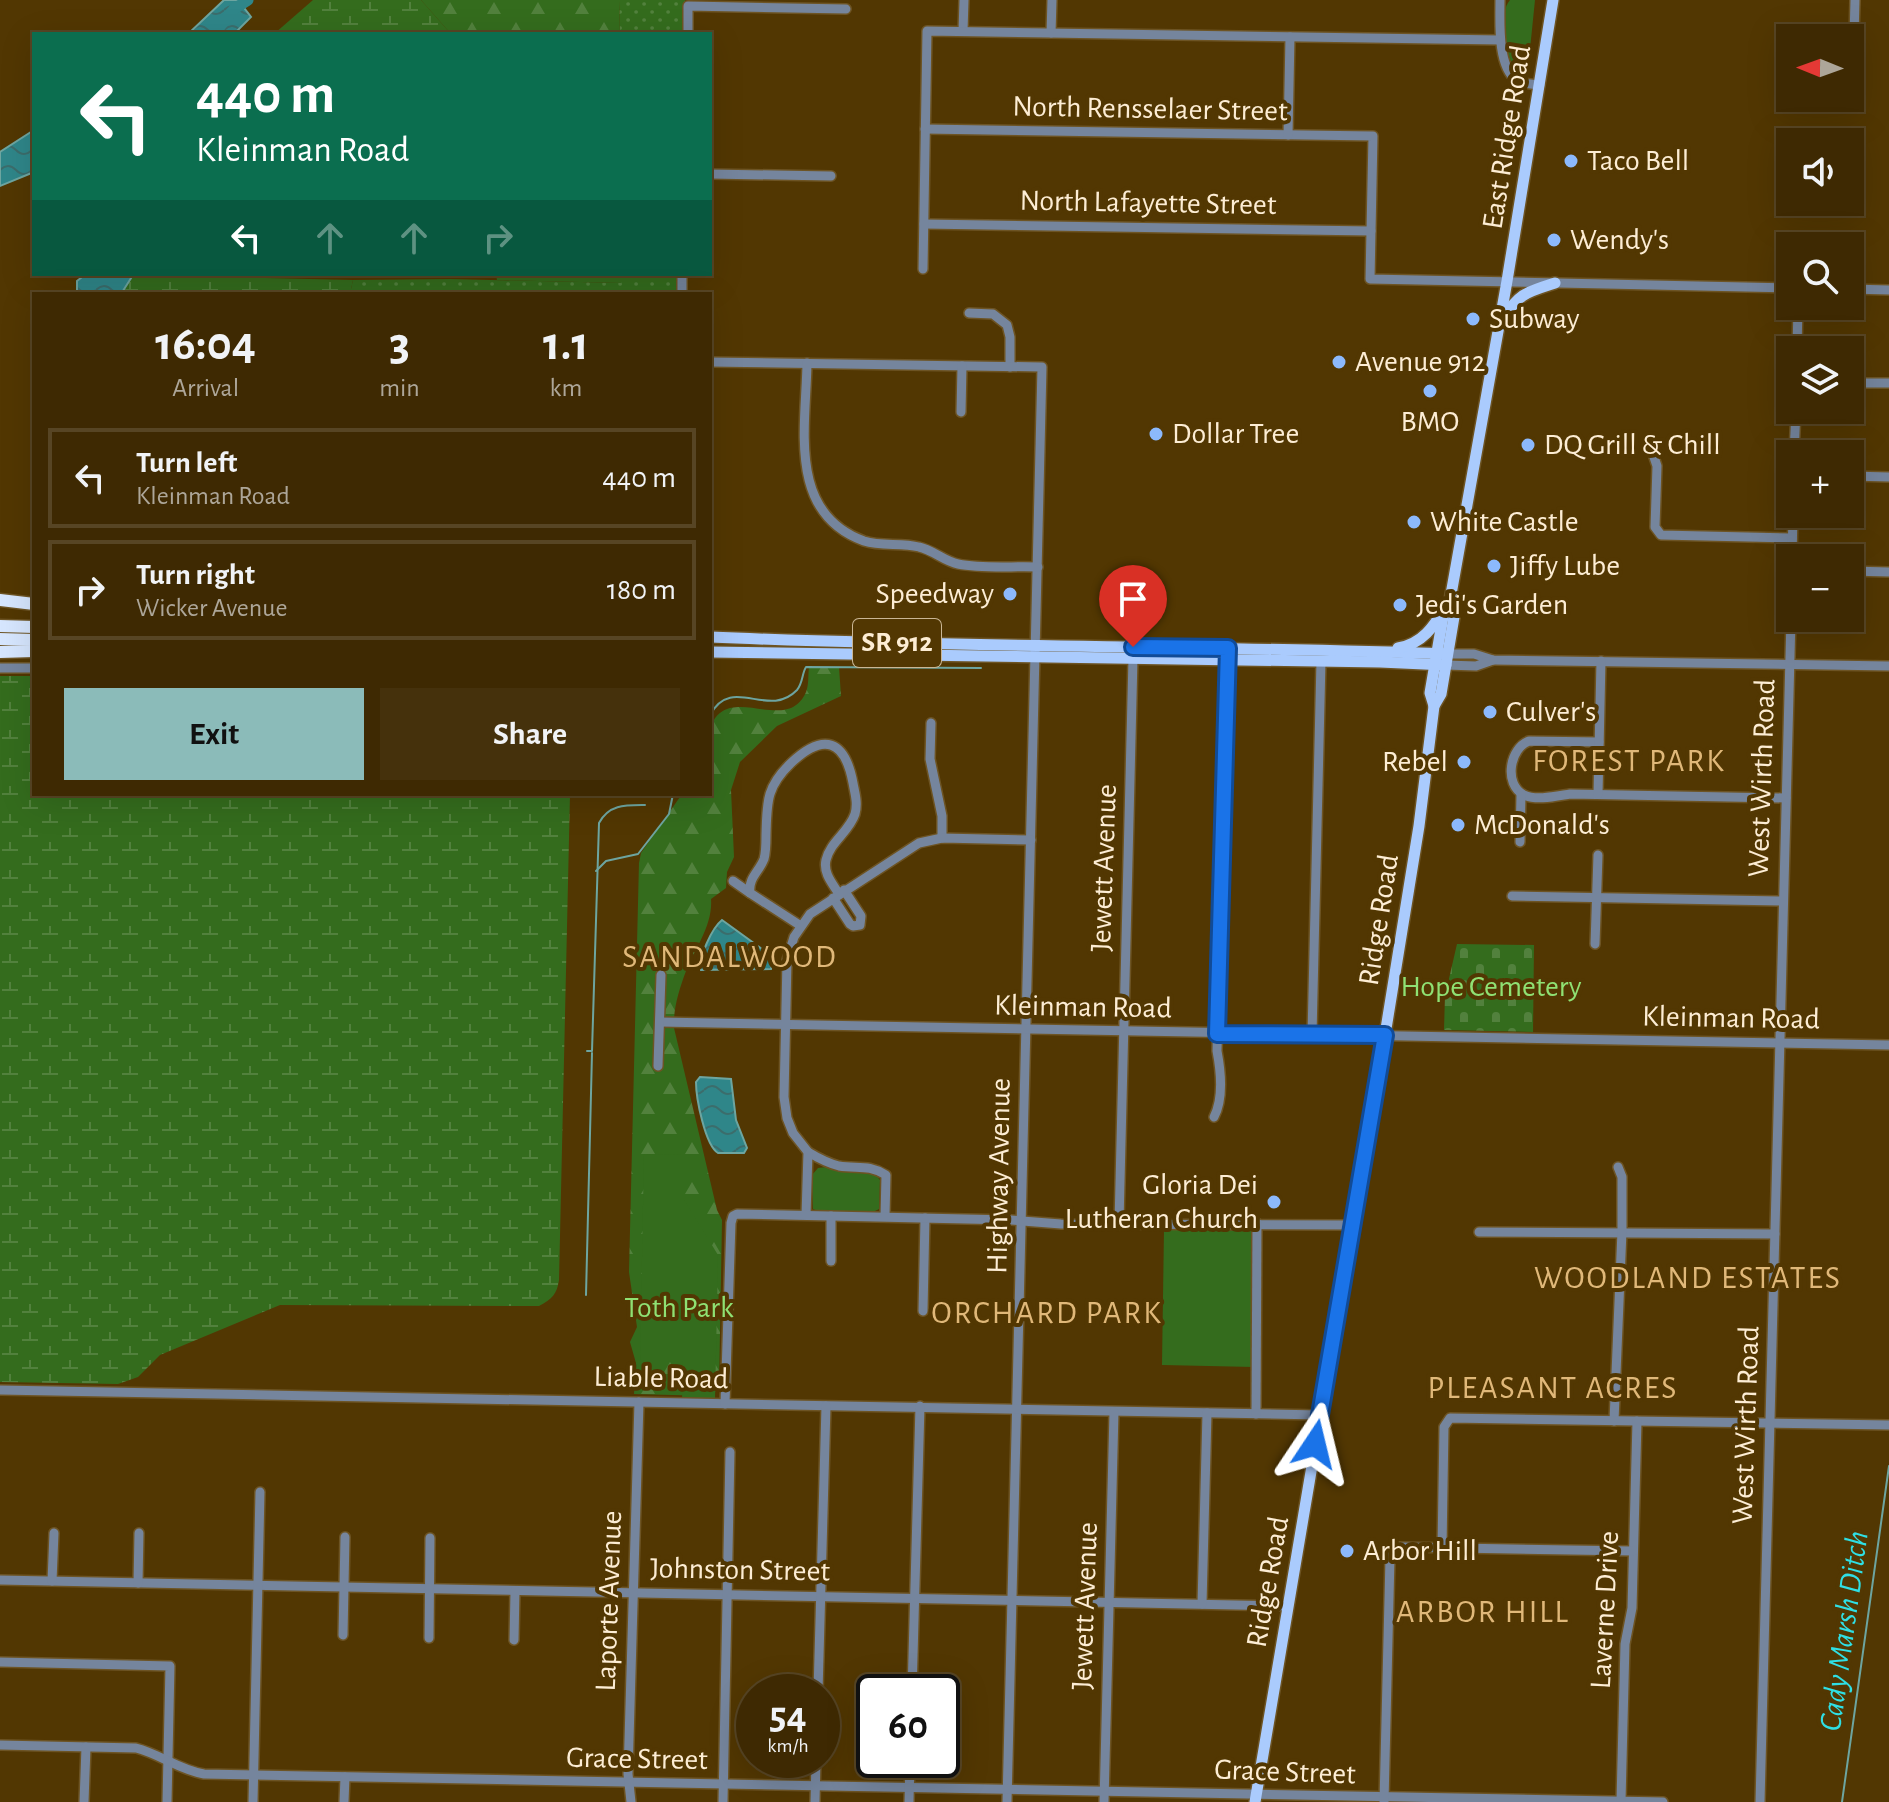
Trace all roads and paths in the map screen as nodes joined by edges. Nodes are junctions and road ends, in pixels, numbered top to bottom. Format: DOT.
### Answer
graph roads {
  1 [pos="964,0"];
  2 [pos="1052,0"];
  3 [pos="1500,0"];
  4 [pos="1553,0"];
  5 [pos="1855,0"];
  6 [pos="846,9"];
  7 [pos="1854,24"];
  8 [pos="963,31"];
  9 [pos="688,32"];
  10 [pos="1051,33"];
  11 [pos="1290,37"];
  12 [pos="1500,40"];
  13 [pos="1540,85"];
  14 [pos="925,129"];
  15 [pos="1288,135"];
  16 [pos="712,174"];
  17 [pos="831,176"];
  18 [pos="924,224"];
  19 [pos="1371,231"];
  20 [pos="923,269"];
  21 [pos="1507,281"];
  22 [pos="1555,283"];
  23 [pos="1776,288"];
  24 [pos="1864,289"];
  25 [pos="1889,290"];
  26 [pos="969,313"];
  27 [pos="1499,327"];
  28 [pos="712,362"];
  29 [pos="807,363"];
  30 [pos="962,366"];
  31 [pos="1010,367"];
  32 [pos="1864,383"];
  33 [pos="1889,383"];
  34 [pos="961,412"];
  35 [pos="1652,451"];
  36 [pos="1864,476"];
  37 [pos="1889,477"];
  38 [pos="1792,528"];
  39 [pos="1792,538"];
  40 [pos="1792,544"];
  41 [pos="1038,567"];
  42 [pos="1864,571"];
  43 [pos="1889,572"];
  44 [pos="2,600"];
  45 [pos="32,604"];
  46 [pos="1447,604"];
  47 [pos="0,626"];
  48 [pos="32,627"];
  49 [pos="1790,632"];
  50 [pos="712,637"];
  51 [pos="0,639"];
  52 [pos="32,640"];
  53 [pos="32,651"];
  54 [pos="1386,651"];
  55 [pos="0,652"];
  56 [pos="712,652"];
  57 [pos="1036,652"];
  58 [pos="1227,654"];
  59 [pos="1133,658"];
  60 [pos="1441,659"];
  61 [pos="1321,661"];
  62 [pos="1601,661"];
  63 [pos="1789,664"];
  64 [pos="1889,666"];
  65 [pos="0,668"];
  66 [pos="32,668"];
  67 [pos="931,723"];
  68 [pos="1599,742"];
  69 [pos="1521,794"];
  70 [pos="1598,794"];
  71 [pos="1786,798"];
  72 [pos="942,838"];
  73 [pos="1031,840"];
  74 [pos="1520,842"];
  75 [pos="1598,855"];
  76 [pos="733,881"];
  77 [pos="750,893"];
  78 [pos="839,894"];
  79 [pos="1512,896"];
  80 [pos="1596,897"];
  81 [pos="1783,901"];
  82 [pos="801,926"];
  83 [pos="1595,944"];
  84 [pos="661,975"];
  85 [pos="660,1022"];
  86 [pos="785,1025"];
  87 [pos="1026,1030"];
  88 [pos="1123,1032"];
  89 [pos="1217,1034"];
  90 [pos="1312,1035"];
  91 [pos="1385,1035"];
  92 [pos="1780,1043"];
  93 [pos="1889,1045"];
  94 [pos="658,1066"];
  95 [pos="1214,1117"];
  96 [pos="808,1152"];
  97 [pos="1618,1167"];
  98 [pos="806,1215"];
  99 [pos="831,1216"];
  100 [pos="885,1216"];
  101 [pos="925,1218"];
  102 [pos="1022,1223"];
  103 [pos="1119,1223"];
  104 [pos="1257,1223"];
  105 [pos="1353,1225"];
  106 [pos="1622,1231"];
  107 [pos="1479,1232"];
  108 [pos="1775,1234"];
  109 [pos="831,1261"];
  110 [pos="923,1311"];
  111 [pos="0,1390"];
  112 [pos="639,1402"];
  113 [pos="725,1404"];
  114 [pos="826,1406"];
  115 [pos="920,1406"];
  116 [pos="1017,1409"];
  117 [pos="1114,1412"];
  118 [pos="1207,1413"];
  119 [pos="1256,1414"];
  120 [pos="1320,1415"];
  121 [pos="1614,1421"];
  122 [pos="1637,1421"];
  123 [pos="1770,1423"];
  124 [pos="1889,1425"];
  125 [pos="730,1452"];
  126 [pos="260,1492"];
  127 [pos="54,1533"];
  128 [pos="139,1533"];
  129 [pos="345,1537"];
  130 [pos="430,1538"];
  131 [pos="1442,1548"];
  132 [pos="1633,1551"];
  133 [pos="0,1580"];
  134 [pos="52,1581"];
  135 [pos="138,1583"];
  136 [pos="258,1585"];
  137 [pos="344,1587"];
  138 [pos="429,1588"];
  139 [pos="515,1591"];
  140 [pos="633,1592"];
  141 [pos="727,1594"];
  142 [pos="821,1596"];
  143 [pos="915,1598"];
  144 [pos="1012,1599"];
  145 [pos="1109,1601"];
  146 [pos="1202,1604"];
  147 [pos="1288,1606"];
  148 [pos="343,1635"];
  149 [pos="429,1638"];
  150 [pos="514,1640"];
  151 [pos="0,1662"];
  152 [pos="819,1674"];
  153 [pos="913,1674"];
  154 [pos="0,1745"];
  155 [pos="86,1747"];
  156 [pos="168,1761"];
  157 [pos="253,1775"];
  158 [pos="345,1777"];
  159 [pos="816,1778"];
  160 [pos="910,1778"];
  161 [pos="630,1783"];
  162 [pos="724,1784"];
  163 [pos="816,1786"];
  164 [pos="910,1788"];
  165 [pos="1007,1790"];
  166 [pos="1104,1797"];
  167 [pos="1255,1798"];
  168 [pos="1384,1800"];
  169 [pos="1621,1801"];
  170 [pos="84,1802"];
  171 [pos="167,1802"];
  172 [pos="253,1802"];
  173 [pos="344,1802"];
  174 [pos="631,1802"];
  175 [pos="723,1802"];
  176 [pos="815,1802"];
  177 [pos="909,1802"];
  178 [pos="1007,1802"];
  179 [pos="1663,1802"];
  180 [pos="1760,1802"];
  1 -- 8 [label="street"];
  2 -- 10 [label="street"];
  3 -- 12 [label="street"];
  4 -- 13 [label="main road, East Ridge Road"];
  5 -- 7 [label="street"];
  6 -- 9 [label="street"];
  8 -- 10 [label="street"];
  8 -- 14 [label="street"];
  10 -- 11 [label="street"];
  11 -- 12 [label="street"];
  11 -- 15 [label="street"];
  12 -- 13 [label="street"];
  13 -- 21 [label="main road, East Ridge Road"];
  14 -- 15 [label="street, North Rensselaer Street"];
  14 -- 18 [label="street"];
  15 -- 19 [label="street, North Rensselaer Street"];
  16 -- 17 [label="street"];
  18 -- 19 [label="street, North Lafayette Street"];
  18 -- 20 [label="street"];
  19 -- 21 [label="street"];
  21 -- 22 [label="street"];
  21 -- 27 [label="main road, East Ridge Road"];
  22 -- 23 [label="street"];
  22 -- 27 [label="main road"];
  24 -- 25 [label="street"];
  26 -- 31 [label="street"];
  27 -- 46 [label="main road, East Ridge Road"];
  28 -- 29 [label="street"];
  29 -- 30 [label="street"];
  29 -- 41 [label="street"];
  30 -- 31 [label="street"];
  30 -- 34 [label="street"];
  31 -- 41 [label="street, Highway Avenue"];
  32 -- 33 [label="street"];
  35 -- 39 [label="street"];
  36 -- 37 [label="street"];
  38 -- 39 [label="street"];
  39 -- 40 [label="street"];
  41 -- 57 [label="street, Highway Avenue"];
  42 -- 43 [label="street"];
  44 -- 45 [label="highway"];
  46 -- 54 [label="main road"];
  46 -- 60 [label="main road, Ridge Road"];
  47 -- 48 [label="highway"];
  49 -- 63 [label="street, West Wirth Road"];
  50 -- 57 [label="main road, SR 912"];
  51 -- 52 [label="highway"];
  53 -- 55 [label="highway"];
  54 -- 58 [label="main road, SR 912"];
  54 -- 60 [label="main road, SR 912"];
  56 -- 57 [label="main road, SR 912"];
  57 -- 58 [label="main road, SR 912"];
  57 -- 59 [label="main road, SR 912"];
  57 -- 73 [label="street, Highway Avenue"];
  58 -- 59 [label="main road, SR 912"];
  58 -- 61 [label="main road, SR 912"];
  58 -- 89 [label="street"];
  59 -- 88 [label="street, Jewett Avenue"];
  60 -- 61 [label="main road, SR 912"];
  60 -- 62 [label="street"];
  60 -- 91 [label="main road, Ridge Road"];
  61 -- 90 [label="street"];
  62 -- 63 [label="street"];
  62 -- 68 [label="street"];
  63 -- 64 [label="street"];
  63 -- 71 [label="street, West Wirth Road"];
  65 -- 66 [label="street"];
  67 -- 72 [label="street"];
  68 -- 69 [label="street"];
  68 -- 70 [label="street"];
  69 -- 70 [label="street"];
  69 -- 74 [label="street"];
  70 -- 71 [label="street"];
  71 -- 81 [label="street, West Wirth Road"];
  72 -- 73 [label="street"];
  72 -- 78 [label="street"];
  73 -- 87 [label="street, Highway Avenue"];
  75 -- 80 [label="street"];
  76 -- 77 [label="street"];
  77 -- 78 [label="street"];
  77 -- 82 [label="street"];
  78 -- 82 [label="street"];
  79 -- 80 [label="street"];
  80 -- 81 [label="street"];
  80 -- 83 [label="street"];
  81 -- 92 [label="street, West Wirth Road"];
  82 -- 86 [label="street"];
  84 -- 85 [label="street"];
  85 -- 86 [label="street, Kleinman Road"];
  85 -- 94 [label="street"];
  86 -- 87 [label="street, Kleinman Road"];
  86 -- 96 [label="street"];
  87 -- 88 [label="street, Kleinman Road"];
  87 -- 102 [label="street, Highway Avenue"];
  88 -- 89 [label="street, Kleinman Road"];
  88 -- 103 [label="street, Jewett Avenue"];
  89 -- 90 [label="street, Kleinman Road"];
  89 -- 95 [label="street"];
  90 -- 91 [label="street, Kleinman Road"];
  91 -- 92 [label="street, Kleinman Road"];
  91 -- 105 [label="main road, Ridge Road"];
  92 -- 93 [label="street, Kleinman Road"];
  92 -- 108 [label="street, West Wirth Road"];
  96 -- 98 [label="street"];
  96 -- 100 [label="street"];
  97 -- 106 [label="street"];
  98 -- 99 [label="street"];
  98 -- 113 [label="street"];
  99 -- 100 [label="street"];
  99 -- 109 [label="street"];
  100 -- 101 [label="street"];
  101 -- 102 [label="street"];
  101 -- 110 [label="street"];
  102 -- 103 [label="street"];
  102 -- 116 [label="street, Highway Avenue"];
  103 -- 104 [label="street"];
  104 -- 105 [label="street"];
  104 -- 119 [label="street"];
  105 -- 120 [label="main road, Ridge Road"];
  106 -- 107 [label="street"];
  106 -- 108 [label="street"];
  106 -- 121 [label="street"];
  108 -- 123 [label="street, West Wirth Road"];
  111 -- 112 [label="street, Liable Road"];
  112 -- 113 [label="street, Liable Road"];
  112 -- 140 [label="street, Laporte Avenue"];
  113 -- 114 [label="street, Liable Road"];
  114 -- 115 [label="street, Liable Road"];
  114 -- 142 [label="street"];
  115 -- 116 [label="street, Liable Road"];
  115 -- 143 [label="street"];
  116 -- 117 [label="street, Liable Road"];
  116 -- 144 [label="street, Highway Avenue"];
  117 -- 118 [label="street, Liable Road"];
  117 -- 145 [label="street, Jewett Avenue"];
  118 -- 119 [label="street, Liable Road"];
  118 -- 146 [label="street"];
  119 -- 120 [label="street, Liable Road"];
  120 -- 147 [label="main road, Ridge Road"];
  121 -- 122 [label="street"];
  121 -- 131 [label="street"];
  122 -- 123 [label="street"];
  122 -- 132 [label="street, Laverne Drive"];
  123 -- 124 [label="street"];
  123 -- 180 [label="street, West Wirth Road"];
  125 -- 141 [label="street"];
  126 -- 136 [label="street"];
  127 -- 134 [label="street"];
  128 -- 135 [label="street"];
  129 -- 137 [label="street"];
  130 -- 138 [label="street"];
  131 -- 132 [label="street"];
  131 -- 168 [label="street"];
  132 -- 169 [label="street, Laverne Drive"];
  133 -- 134 [label="street, Johnston Street"];
  134 -- 135 [label="street, Johnston Street"];
  135 -- 136 [label="street, Johnston Street"];
  136 -- 137 [label="street, Johnston Street"];
  136 -- 157 [label="street"];
  137 -- 138 [label="street, Johnston Street"];
  137 -- 148 [label="street"];
  138 -- 139 [label="street, Johnston Street"];
  138 -- 149 [label="street"];
  139 -- 140 [label="street, Johnston Street"];
  139 -- 150 [label="street"];
  140 -- 141 [label="street, Johnston Street"];
  140 -- 161 [label="street, Laporte Avenue"];
  141 -- 142 [label="street, Johnston Street"];
  141 -- 162 [label="street"];
  142 -- 143 [label="street, Johnston Street"];
  142 -- 152 [label="street"];
  143 -- 144 [label="street, Johnston Street"];
  143 -- 153 [label="street"];
  144 -- 145 [label="street, Johnston Street"];
  144 -- 165 [label="street, Highway Avenue"];
  145 -- 146 [label="street, Johnston Street"];
  145 -- 166 [label="street, Jewett Avenue"];
  146 -- 147 [label="street, Johnston Street"];
  147 -- 167 [label="main road, Ridge Road"];
  151 -- 156 [label="street"];
  154 -- 155 [label="street, Grace Street"];
  155 -- 156 [label="street, Grace Street"];
  155 -- 170 [label="street"];
  156 -- 157 [label="street, Grace Street"];
  156 -- 171 [label="street"];
  157 -- 158 [label="street, Grace Street"];
  157 -- 172 [label="street"];
  158 -- 161 [label="street, Grace Street"];
  158 -- 173 [label="street"];
  159 -- 163 [label="street"];
  160 -- 164 [label="street"];
  161 -- 162 [label="street, Grace Street"];
  161 -- 174 [label="street, Laporte Avenue"];
  162 -- 163 [label="street, Grace Street"];
  162 -- 175 [label="street"];
  163 -- 164 [label="street, Grace Street"];
  163 -- 176 [label="street"];
  164 -- 165 [label="street, Grace Street"];
  164 -- 177 [label="street"];
  165 -- 166 [label="street, Grace Street"];
  165 -- 178 [label="street, Highway Avenue"];
  166 -- 167 [label="street, Grace Street"];
  167 -- 168 [label="street, Grace Street"];
  168 -- 169 [label="street, Grace Street"];
  169 -- 179 [label="street, Grace Street"];
}
